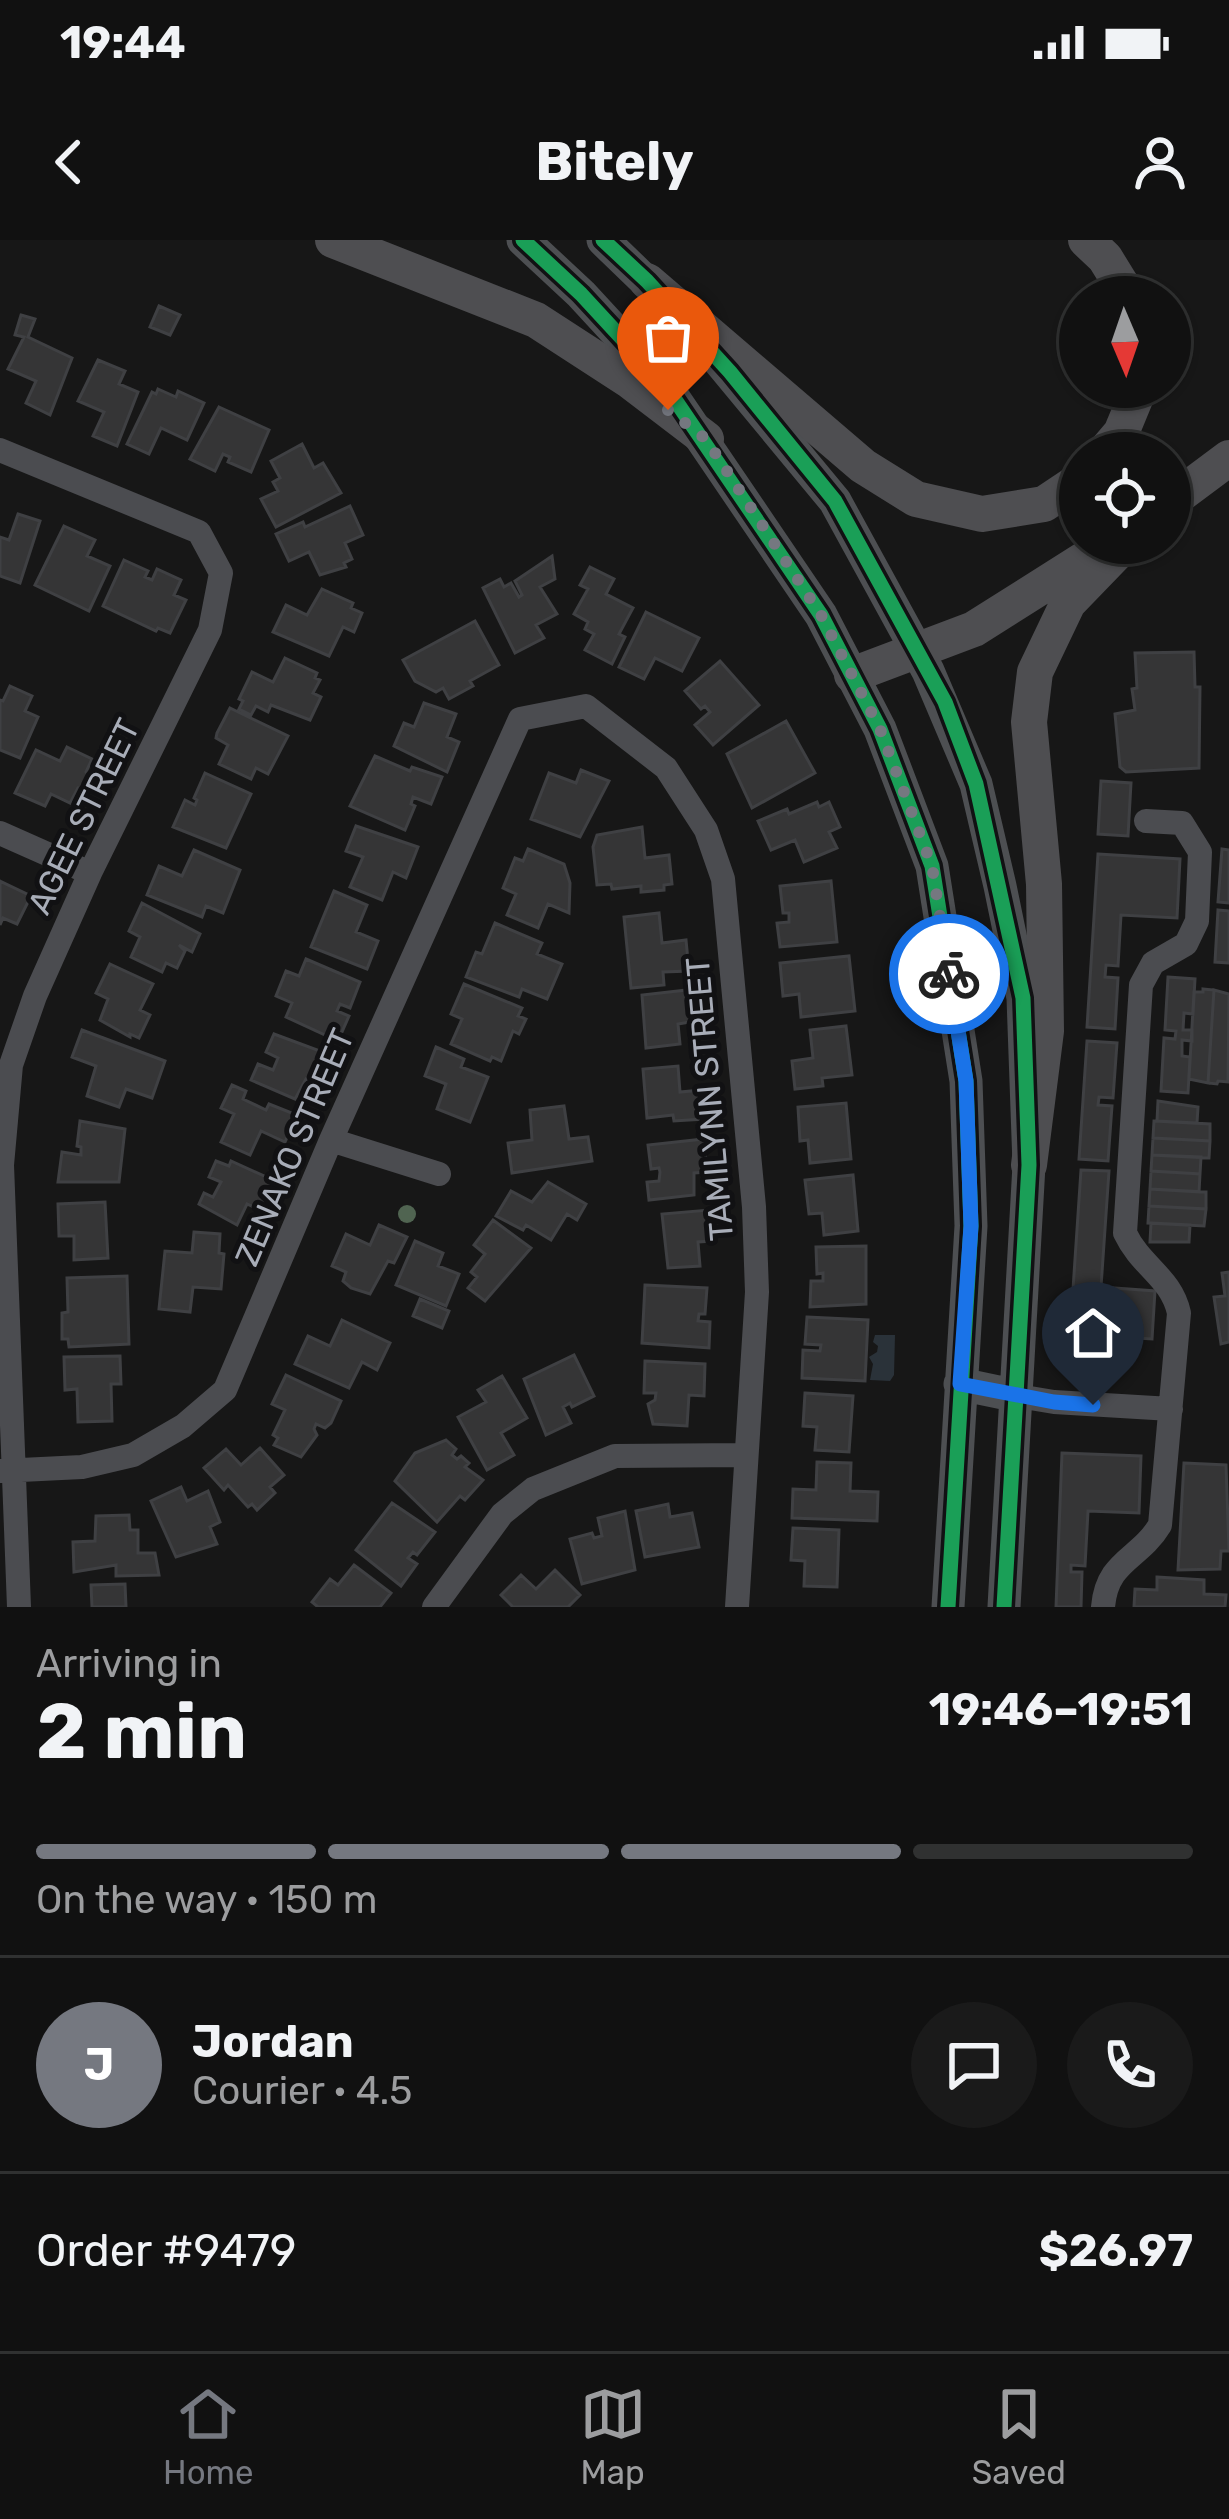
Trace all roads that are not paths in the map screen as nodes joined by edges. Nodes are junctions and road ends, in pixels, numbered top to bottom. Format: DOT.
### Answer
graph roads {
  1 [pos="333,240"];
  2 [pos="523,240"];
  3 [pos="603,240"];
  4 [pos="1086,240"];
  5 [pos="1117,276"];
  6 [pos="647,281"];
  7 [pos="706,439"];
  8 [pos="0,450"];
  9 [pos="1229,458"];
  10 [pos="1191,486"];
  11 [pos="1059,494"];
  12 [pos="1078,564"];
  13 [pos="1106,564"];
  14 [pos="916,651"];
  15 [pos="852,675"];
  16 [pos="520,719"];
  17 [pos="1146,821"];
  18 [pos="0,833"];
  19 [pos="90,873"];
  20 [pos="331,1140"];
  21 [pos="1029,1165"];
  22 [pos="439,1174"];
  23 [pos="960,1384"];
  24 [pos="1018,1396"];
  25 [pos="1171,1409"];
  26 [pos="746,1455"];
  27 [pos="8,1471"];
  28 [pos="19,1607"];
  29 [pos="434,1607"];
  30 [pos="737,1607"];
  31 [pos="948,1607"];
  32 [pos="1004,1607"];
  33 [pos="1103,1607"];
  1 -- 7 [label="highway"];
  2 -- 7 [label="main road"];
  3 -- 6 [label="main road"];
  4 -- 5 [label="highway"];
  6 -- 11 [label="highway"];
  6 -- 14 [label="main road"];
  7 -- 15 [label="main road"];
  8 -- 19 [label="street, AGEE STREET"];
  9 -- 10 [label="highway"];
  12 -- 14 [label="highway"];
  13 -- 21 [label="highway"];
  14 -- 15 [label="highway"];
  14 -- 21 [label="main road"];
  15 -- 23 [label="main road"];
  16 -- 20 [label="street, ZENAKO STREET"];
  16 -- 26 [label="street, TAMILYNN STREET"];
  17 -- 25 [label="street"];
  18 -- 19 [label="street"];
  19 -- 27 [label="street, AGEE STREET"];
  20 -- 22 [label="street"];
  20 -- 27 [label="street, ZENAKO STREET"];
  21 -- 24 [label="main road"];
  23 -- 24 [label="main road"];
  23 -- 31 [label="main road"];
  24 -- 25 [label="street"];
  24 -- 32 [label="main road"];
  25 -- 33 [label="street"];
  26 -- 29 [label="street"];
  26 -- 30 [label="street, TAMILYNN STREET"];
  27 -- 28 [label="street, AGEE STREET"];
}
